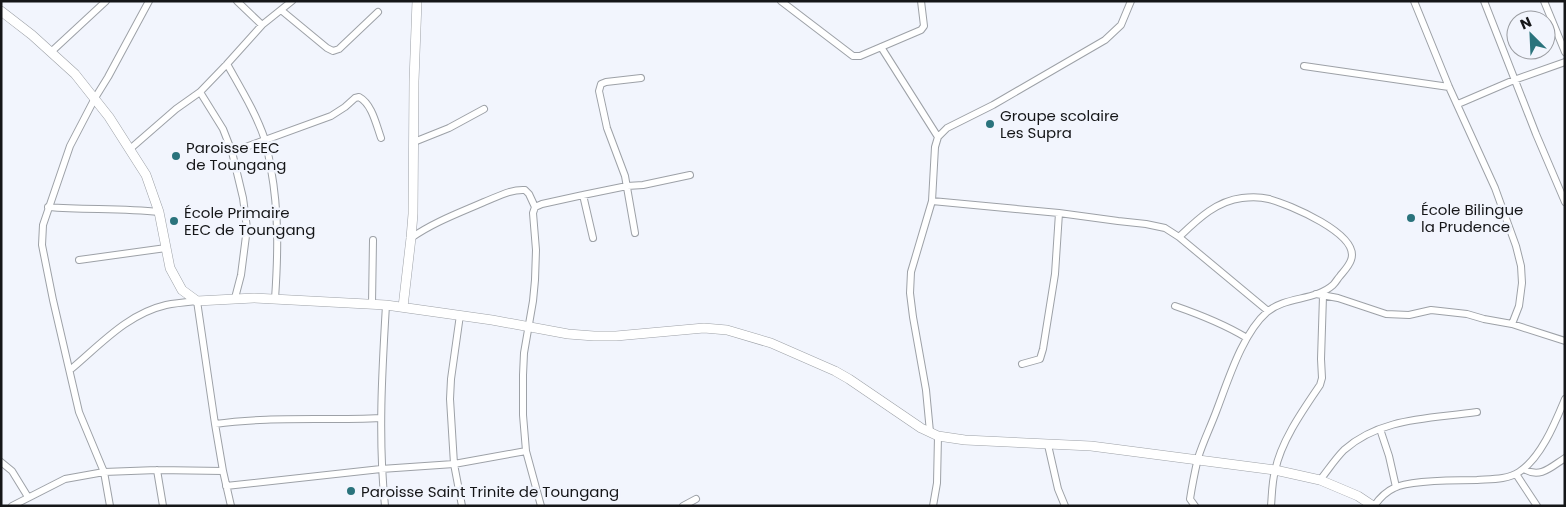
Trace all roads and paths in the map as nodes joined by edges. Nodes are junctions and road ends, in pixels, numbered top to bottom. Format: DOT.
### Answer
graph roads {
  1 [pos="106,1"];
  2 [pos="149,1"];
  3 [pos="237,1"];
  4 [pos="292,1"];
  5 [pos="417,1"];
  6 [pos="921,1"];
  7 [pos="1131,1"];
  8 [pos="1414,1"];
  9 [pos="1484,1"];
  10 [pos="1544,1"];
  11 [pos="783,2"];
  12 [pos="281,10"];
  13 [pos="1,11"];
  14 [pos="378,12"];
  15 [pos="262,25"];
  16 [pos="881,47"];
  17 [pos="51,52"];
  18 [pos="1565,52"];
  19 [pos="1565,62"];
  20 [pos="228,64"];
  21 [pos="1304,66"];
  22 [pos="641,78"];
  23 [pos="1514,80"];
  24 [pos="1448,86"];
  25 [pos="200,92"];
  26 [pos="95,98"];
  27 [pos="1458,104"];
  28 [pos="484,109"];
  29 [pos="938,137"];
  30 [pos="381,138"];
  31 [pos="265,140"];
  32 [pos="414,142"];
  33 [pos="130,148"];
  34 [pos="232,152"];
  35 [pos="690,175"];
  36 [pos="627,186"];
  37 [pos="583,195"];
  38 [pos="932,201"];
  39 [pos="1565,202"];
  40 [pos="48,207"];
  41 [pos="536,207"];
  42 [pos="159,212"];
  43 [pos="1059,213"];
  44 [pos="635,233"];
  45 [pos="1179,237"];
  46 [pos="411,238"];
  47 [pos="593,238"];
  48 [pos="372,240"];
  49 [pos="166,248"];
  50 [pos="79,260"];
  51 [pos="1316,294"];
  52 [pos="1323,296"];
  53 [pos="235,298"];
  54 [pos="275,298"];
  55 [pos="197,301"];
  56 [pos="372,304"];
  57 [pos="386,305"];
  58 [pos="1174,306"];
  59 [pos="403,307"];
  60 [pos="1268,311"];
  61 [pos="460,315"];
  62 [pos="1512,324"];
  63 [pos="529,326"];
  64 [pos="1247,338"];
  65 [pos="1565,342"];
  66 [pos="1022,364"];
  67 [pos="70,370"];
  68 [pos="1565,399"];
  69 [pos="1477,412"];
  70 [pos="381,418"];
  71 [pos="215,424"];
  72 [pos="1380,429"];
  73 [pos="934,434"];
  74 [pos="1048,444"];
  75 [pos="526,451"];
  76 [pos="1565,458"];
  77 [pos="1198,460"];
  78 [pos="1,462"];
  79 [pos="454,464"];
  80 [pos="1524,469"];
  81 [pos="157,470"];
  82 [pos="381,470"];
  83 [pos="1275,470"];
  84 [pos="223,471"];
  85 [pos="104,472"];
  86 [pos="1516,474"];
  87 [pos="1320,480"];
  88 [pos="226,486"];
  89 [pos="1396,486"];
  90 [pos="28,497"];
  91 [pos="696,499"];
  92 [pos="12,506"];
  93 [pos="110,506"];
  94 [pos="163,506"];
  95 [pos="231,506"];
  96 [pos="385,506"];
  97 [pos="462,506"];
  98 [pos="541,506"];
  99 [pos="683,506"];
  100 [pos="933,506"];
  101 [pos="1065,506"];
  102 [pos="1195,506"];
  103 [pos="1271,506"];
  104 [pos="1374,506"];
  105 [pos="1537,506"];
  1 -- 17 [label="street"];
  2 -- 26 [label="street"];
  3 -- 15 [label="street"];
  4 -- 12 [label="street"];
  5 -- 32 [label="street"];
  6 -- 16 [label="street"];
  7 -- 29 [label="street"];
  8 -- 24 [label="street"];
  9 -- 23 [label="street"];
  10 -- 18 [label="street"];
  11 -- 16 [label="street"];
  12 -- 14 [label="street"];
  12 -- 15 [label="street"];
  13 -- 17 [label="street"];
  15 -- 20 [label="street"];
  16 -- 29 [label="street"];
  17 -- 26 [label="street"];
  19 -- 23 [label="street"];
  20 -- 25 [label="street"];
  20 -- 31 [label="street"];
  21 -- 24 [label="street"];
  22 -- 36 [label="street"];
  23 -- 27 [label="street"];
  23 -- 39 [label="street"];
  24 -- 27 [label="street"];
  25 -- 33 [label="street"];
  25 -- 34 [label="street"];
  26 -- 33 [label="street"];
  26 -- 40 [label="street"];
  27 -- 62 [label="street"];
  28 -- 32 [label="street"];
  29 -- 38 [label="street"];
  30 -- 31 [label="street"];
  31 -- 34 [label="street"];
  31 -- 54 [label="street"];
  32 -- 46 [label="street"];
  33 -- 42 [label="street"];
  34 -- 53 [label="street"];
  35 -- 36 [label="street"];
  36 -- 37 [label="street"];
  36 -- 44 [label="street"];
  37 -- 41 [label="street"];
  37 -- 47 [label="street"];
  38 -- 43 [label="street"];
  38 -- 73 [label="street"];
  40 -- 42 [label="street"];
  40 -- 67 [label="street"];
  41 -- 46 [label="street"];
  41 -- 63 [label="street"];
  42 -- 49 [label="street"];
  43 -- 45 [label="street"];
  43 -- 66 [label="street"];
  45 -- 51 [label="street"];
  45 -- 60 [label="street"];
  46 -- 59 [label="street"];
  48 -- 56 [label="street"];
  49 -- 50 [label="street"];
  49 -- 55 [label="street"];
  51 -- 52 [label="street"];
  51 -- 60 [label="street"];
  52 -- 62 [label="street"];
  52 -- 83 [label="street"];
  53 -- 54 [label="street"];
  53 -- 55 [label="street"];
  54 -- 56 [label="street"];
  55 -- 67 [label="street"];
  55 -- 71 [label="street"];
  56 -- 57 [label="street"];
  57 -- 59 [label="street"];
  57 -- 70 [label="street"];
  58 -- 64 [label="street"];
  59 -- 61 [label="street"];
  60 -- 64 [label="street"];
  61 -- 63 [label="street"];
  61 -- 79 [label="street"];
  62 -- 65 [label="street"];
  63 -- 73 [label="street"];
  63 -- 75 [label="street"];
  64 -- 77 [label="street"];
  67 -- 85 [label="street"];
  68 -- 80 [label="street"];
  69 -- 72 [label="street"];
  70 -- 71 [label="street"];
  70 -- 82 [label="street"];
  71 -- 84 [label="street"];
  72 -- 87 [label="street"];
  72 -- 89 [label="street"];
  73 -- 74 [label="street"];
  73 -- 100 [label="street"];
  74 -- 77 [label="street"];
  74 -- 101 [label="street"];
  75 -- 79 [label="street"];
  75 -- 98 [label="street"];
  76 -- 80 [label="street"];
  77 -- 83 [label="street"];
  77 -- 102 [label="street"];
  78 -- 90 [label="street"];
  79 -- 82 [label="street"];
  79 -- 97 [label="street"];
  80 -- 86 [label="street"];
  81 -- 84 [label="street"];
  81 -- 85 [label="street"];
  81 -- 94 [label="street"];
  82 -- 88 [label="street"];
  82 -- 96 [label="street"];
  83 -- 87 [label="street"];
  83 -- 103 [label="street"];
  84 -- 88 [label="street"];
  85 -- 90 [label="street"];
  85 -- 93 [label="street"];
  86 -- 89 [label="street"];
  86 -- 105 [label="street"];
  87 -- 104 [label="street"];
  88 -- 95 [label="street"];
  89 -- 104 [label="street"];
  90 -- 92 [label="street"];
  91 -- 99 [label="street"];
}
